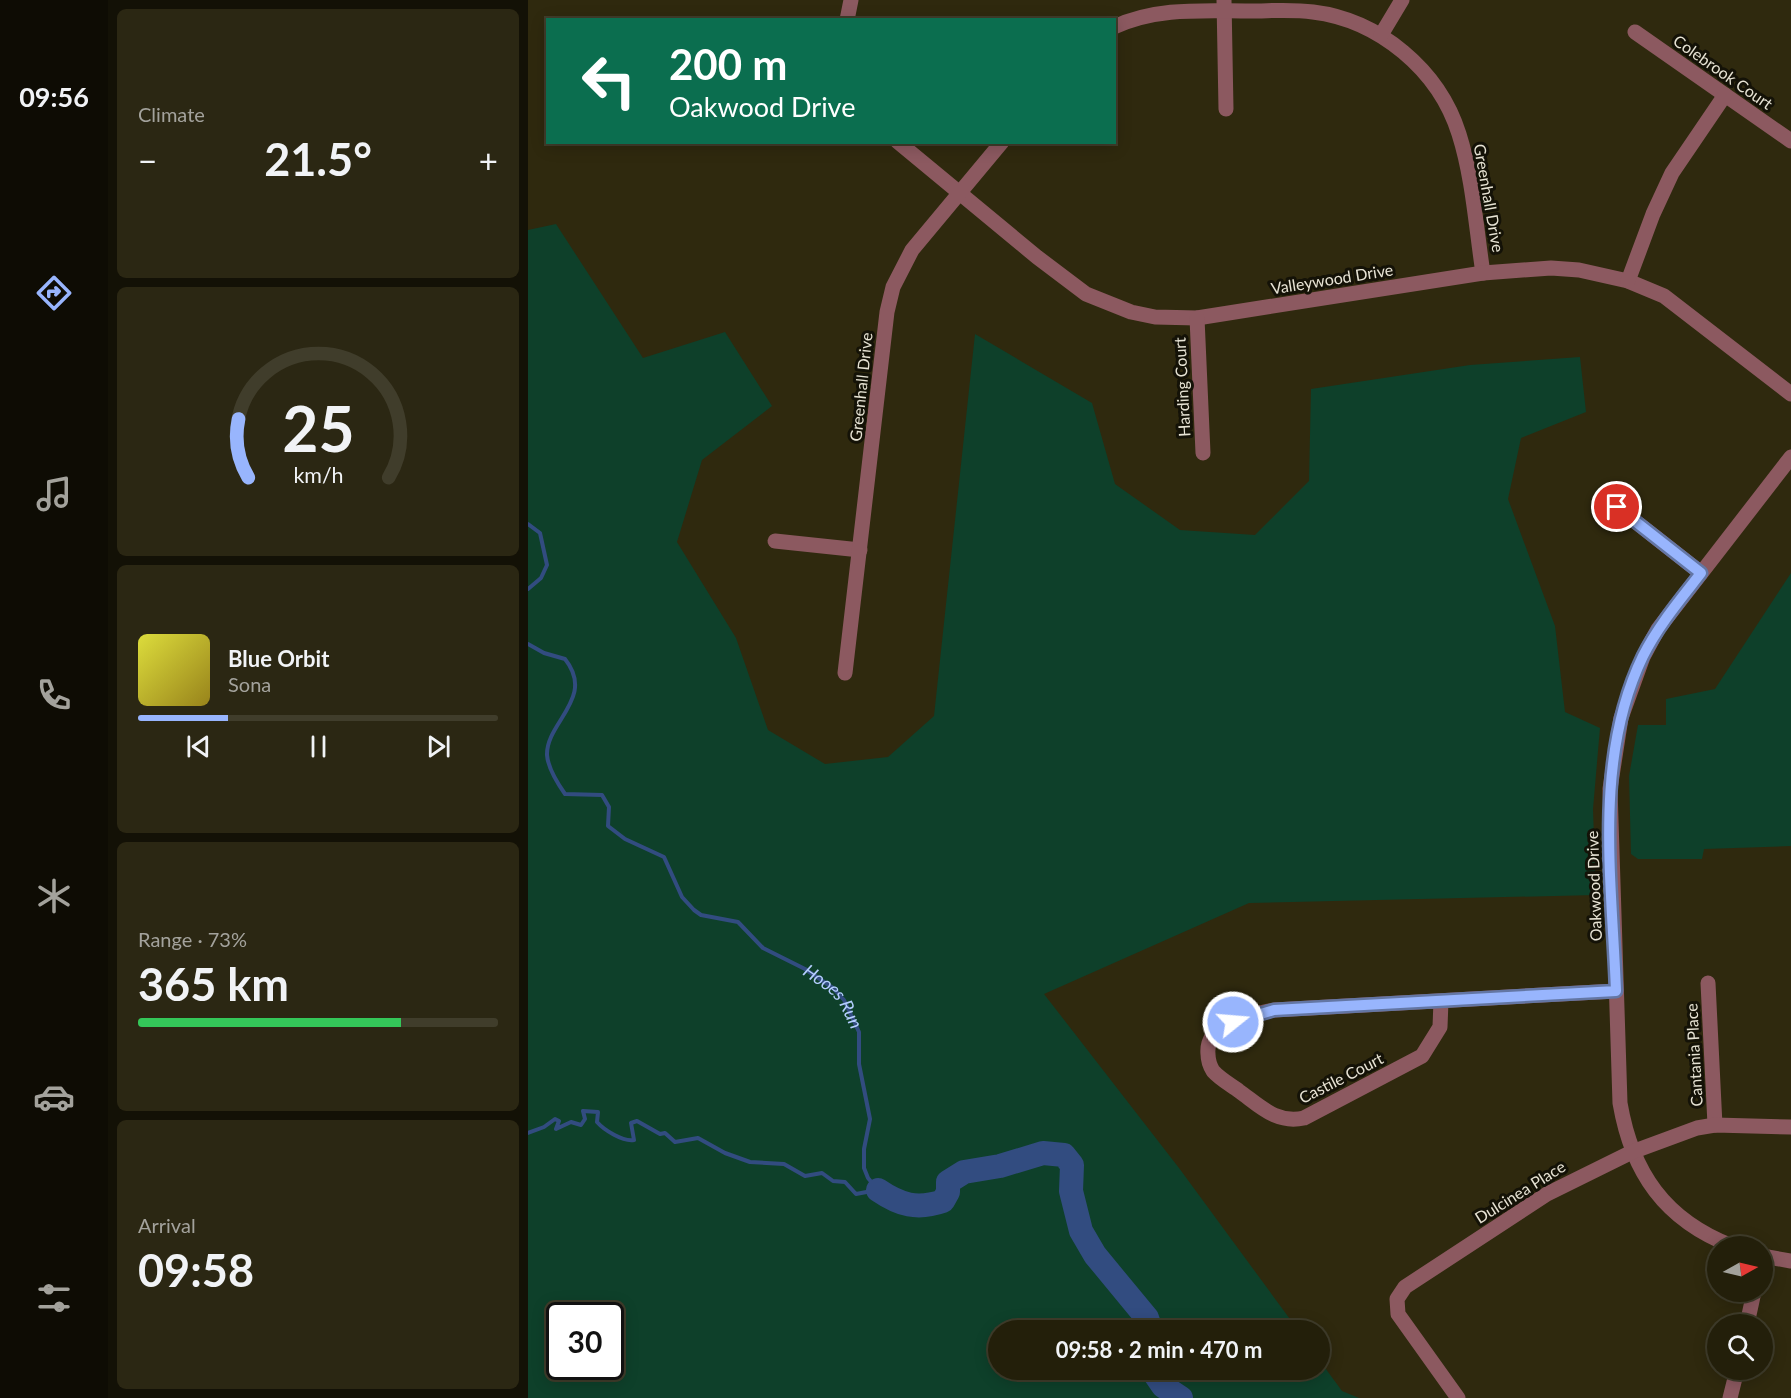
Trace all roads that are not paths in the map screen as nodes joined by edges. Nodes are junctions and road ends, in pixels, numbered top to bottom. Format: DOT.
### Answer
graph roads {
  1 [pos="851,0"];
  2 [pos="1402,0"];
  3 [pos="1224,5"];
  4 [pos="847,18"];
  5 [pos="1116,26"];
  6 [pos="1635,32"];
  7 [pos="1381,35"];
  8 [pos="1725,95"];
  9 [pos="1226,110"];
  10 [pos="1791,141"];
  11 [pos="900,144"];
  12 [pos="1000,144"];
  13 [pos="960,193"];
  14 [pos="1484,273"];
  15 [pos="1628,281"];
  16 [pos="1197,318"];
  17 [pos="1791,394"];
  18 [pos="1203,453"];
  19 [pos="1791,457"];
  20 [pos="1617,507"];
  21 [pos="775,541"];
  22 [pos="860,550"];
  23 [pos="1701,573"];
  24 [pos="845,673"];
  25 [pos="1708,983"];
  26 [pos="1616,991"];
  27 [pos="1441,1001"];
  28 [pos="1715,1125"];
  29 [pos="1791,1127"];
  30 [pos="1632,1152"];
  31 [pos="1711,1236"];
  32 [pos="1773,1258"];
  33 [pos="1791,1261"];
  34 [pos="1734,1380"];
  35 [pos="1458,1398"];
  36 [pos="1730,1398"];
  1 -- 4 [label="street"];
  2 -- 7 [label="street"];
  3 -- 5 [label="street, Greenhall Drive"];
  3 -- 7 [label="street, Greenhall Drive"];
  3 -- 9 [label="street"];
  6 -- 8 [label="street, Colebrook Court"];
  7 -- 14 [label="street, Greenhall Drive"];
  8 -- 10 [label="street, Colebrook Court"];
  8 -- 15 [label="street"];
  11 -- 13 [label="street, Valleywood Drive"];
  12 -- 13 [label="street, Greenhall Drive"];
  13 -- 16 [label="street, Valleywood Drive"];
  13 -- 22 [label="street, Greenhall Drive"];
  14 -- 15 [label="street, Valleywood Drive"];
  14 -- 16 [label="street, Valleywood Drive"];
  15 -- 17 [label="street, Valleywood Drive"];
  16 -- 18 [label="street, Harding Court"];
  19 -- 23 [label="street, Oakwood Drive"];
  20 -- 23 [label="street"];
  21 -- 22 [label="street"];
  22 -- 24 [label="street, Greenhall Drive"];
  23 -- 26 [label="street, Oakwood Drive"];
  25 -- 28 [label="street, Cantania Place"];
  26 -- 27 [label="street, Castile Court"];
  26 -- 30 [label="street, Oakwood Drive"];
  27 -- 27 [label="street, Castile Court"];
  28 -- 29 [label="street, Dulcinea Place"];
  28 -- 30 [label="street, Dulcinea Place"];
  30 -- 31 [label="street, Oakwood Drive"];
  30 -- 35 [label="street, Dulcinea Place"];
  32 -- 33 [label="street"];
  34 -- 36 [label="street"];
}
